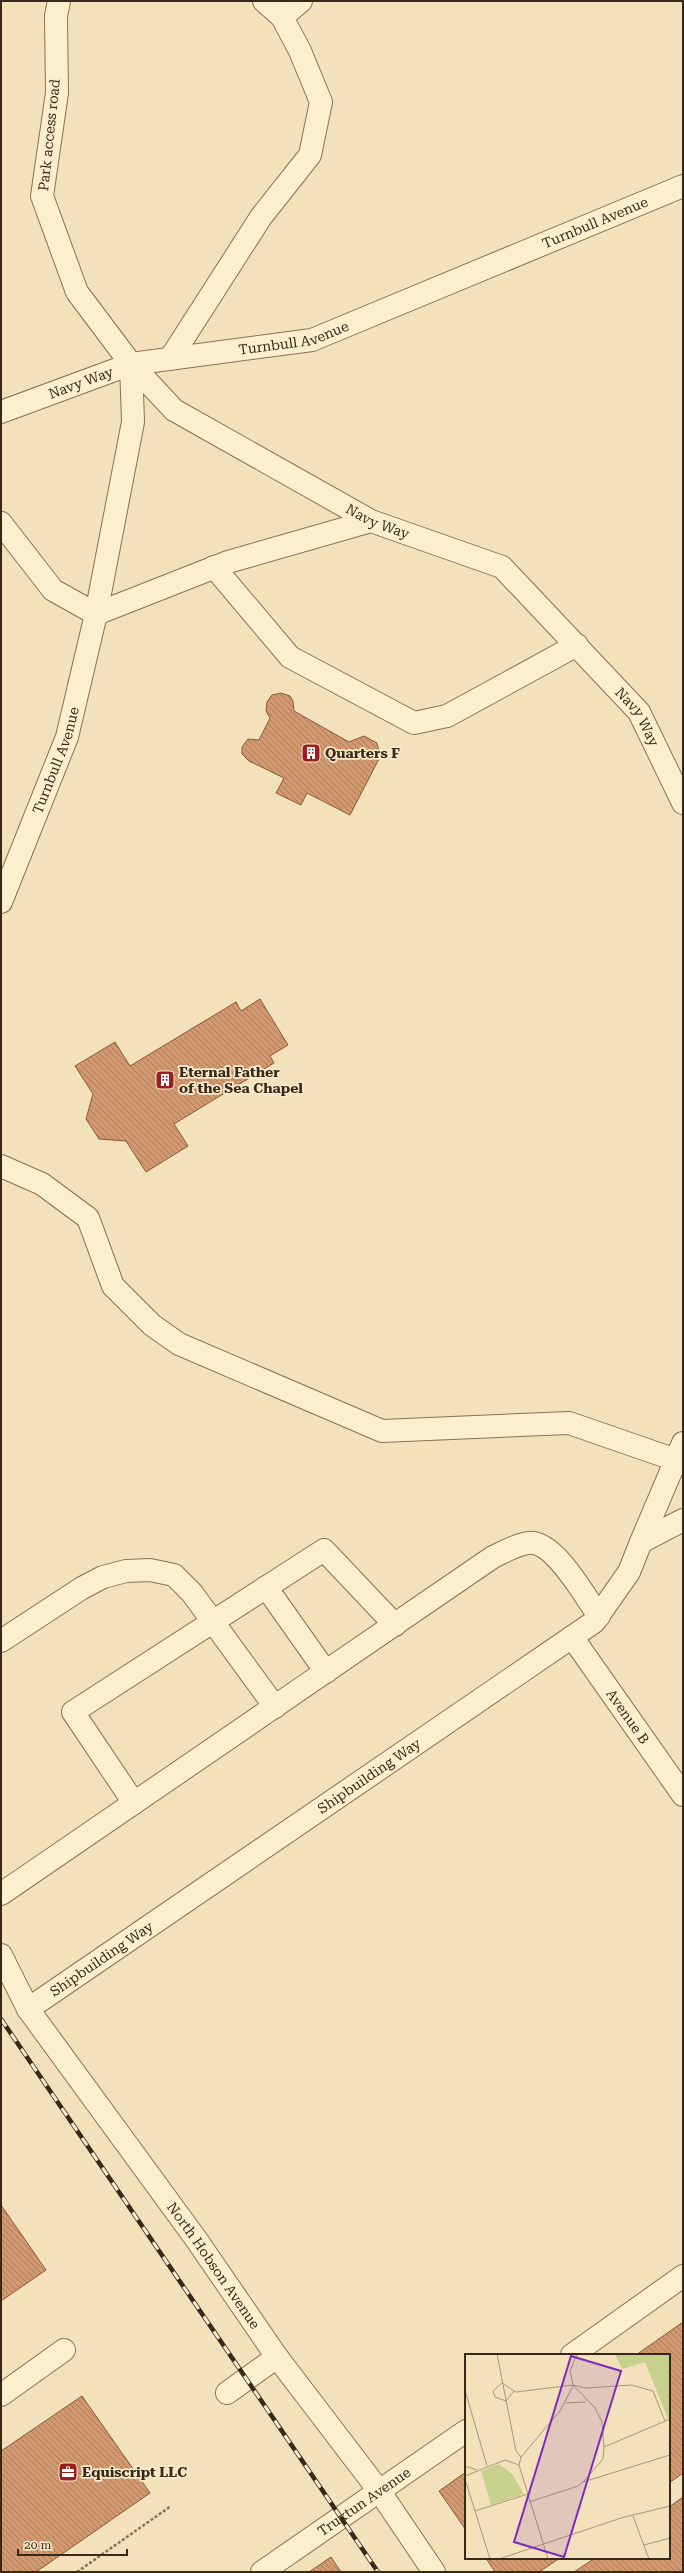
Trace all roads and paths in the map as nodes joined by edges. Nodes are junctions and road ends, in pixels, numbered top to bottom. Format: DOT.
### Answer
graph roads {
  1 [pos="59,1"];
  2 [pos="264,1"];
  3 [pos="301,1"];
  4 [pos="282,17"];
  5 [pos="683,186"];
  6 [pos="170,359"];
  7 [pos="131,364"];
  8 [pos="1,412"];
  9 [pos="371,521"];
  10 [pos="1,523"];
  11 [pos="214,567"];
  12 [pos="96,614"];
  13 [pos="577,645"];
  14 [pos="683,803"];
  15 [pos="1,902"];
  16 [pos="1,1166"];
  17 [pos="679,1452"];
  18 [pos="683,1520"];
  19 [pos="641,1542"];
  20 [pos="266,1587"];
  21 [pos="599,1616"];
  22 [pos="213,1621"];
  23 [pos="395,1624"];
  24 [pos="572,1637"];
  25 [pos="1,1641"];
  26 [pos="326,1672"];
  27 [pos="275,1707"];
  28 [pos="683,1795"];
  29 [pos="134,1803"];
  30 [pos="1,1894"];
  31 [pos="1,1955"];
  32 [pos="28,2010"];
  33 [pos="683,2276"];
  34 [pos="64,2350"];
  35 [pos="573,2354"];
  36 [pos="277,2357"];
  37 [pos="228,2393"];
  38 [pos="1,2395"];
  39 [pos="465,2432"];
  40 [pos="380,2492"];
  41 [pos="171,2506"];
  42 [pos="77,2572"];
  43 [pos="262,2572"];
  44 [pos="434,2572"];
  1 -- 7 [label="street, Park access road"];
  2 -- 4 [label="street"];
  3 -- 4 [label="street"];
  4 -- 6 [label="street"];
  5 -- 6 [label="street, Turnbull Avenue"];
  6 -- 7 [label="street, Turnbull Avenue"];
  7 -- 8 [label="street, Navy Way"];
  7 -- 9 [label="street, Navy Way"];
  7 -- 12 [label="street, Turnbull Avenue"];
  9 -- 11 [label="street"];
  9 -- 13 [label="street, Navy Way"];
  10 -- 12 [label="street"];
  11 -- 12 [label="street"];
  11 -- 13 [label="street"];
  12 -- 15 [label="street, Turnbull Avenue"];
  13 -- 14 [label="street, Navy Way"];
  16 -- 17 [label="street"];
  17 -- 19 [label="street"];
  18 -- 19 [label="street"];
  19 -- 21 [label="street, Shipbuilding Way"];
  20 -- 22 [label="street"];
  20 -- 23 [label="street"];
  20 -- 26 [label="street"];
  21 -- 23 [label="street"];
  21 -- 24 [label="street, Shipbuilding Way"];
  22 -- 25 [label="street"];
  22 -- 27 [label="street"];
  22 -- 29 [label="street"];
  23 -- 26 [label="street"];
  24 -- 28 [label="street, Avenue B"];
  24 -- 32 [label="street, Shipbuilding Way"];
  26 -- 27 [label="street"];
  27 -- 29 [label="street"];
  29 -- 30 [label="street"];
  31 -- 32 [label="street, North Hobson Avenue"];
  32 -- 36 [label="street, North Hobson Avenue"];
  33 -- 35 [label="street"];
  34 -- 38 [label="street"];
  36 -- 37 [label="street"];
  36 -- 40 [label="street, North Hobson Avenue"];
  39 -- 40 [label="street, Truxtun Avenue"];
  40 -- 43 [label="street, Truxtun Avenue"];
  40 -- 44 [label="street, North Hobson Avenue"];
  41 -- 42 [label="path"];
}
